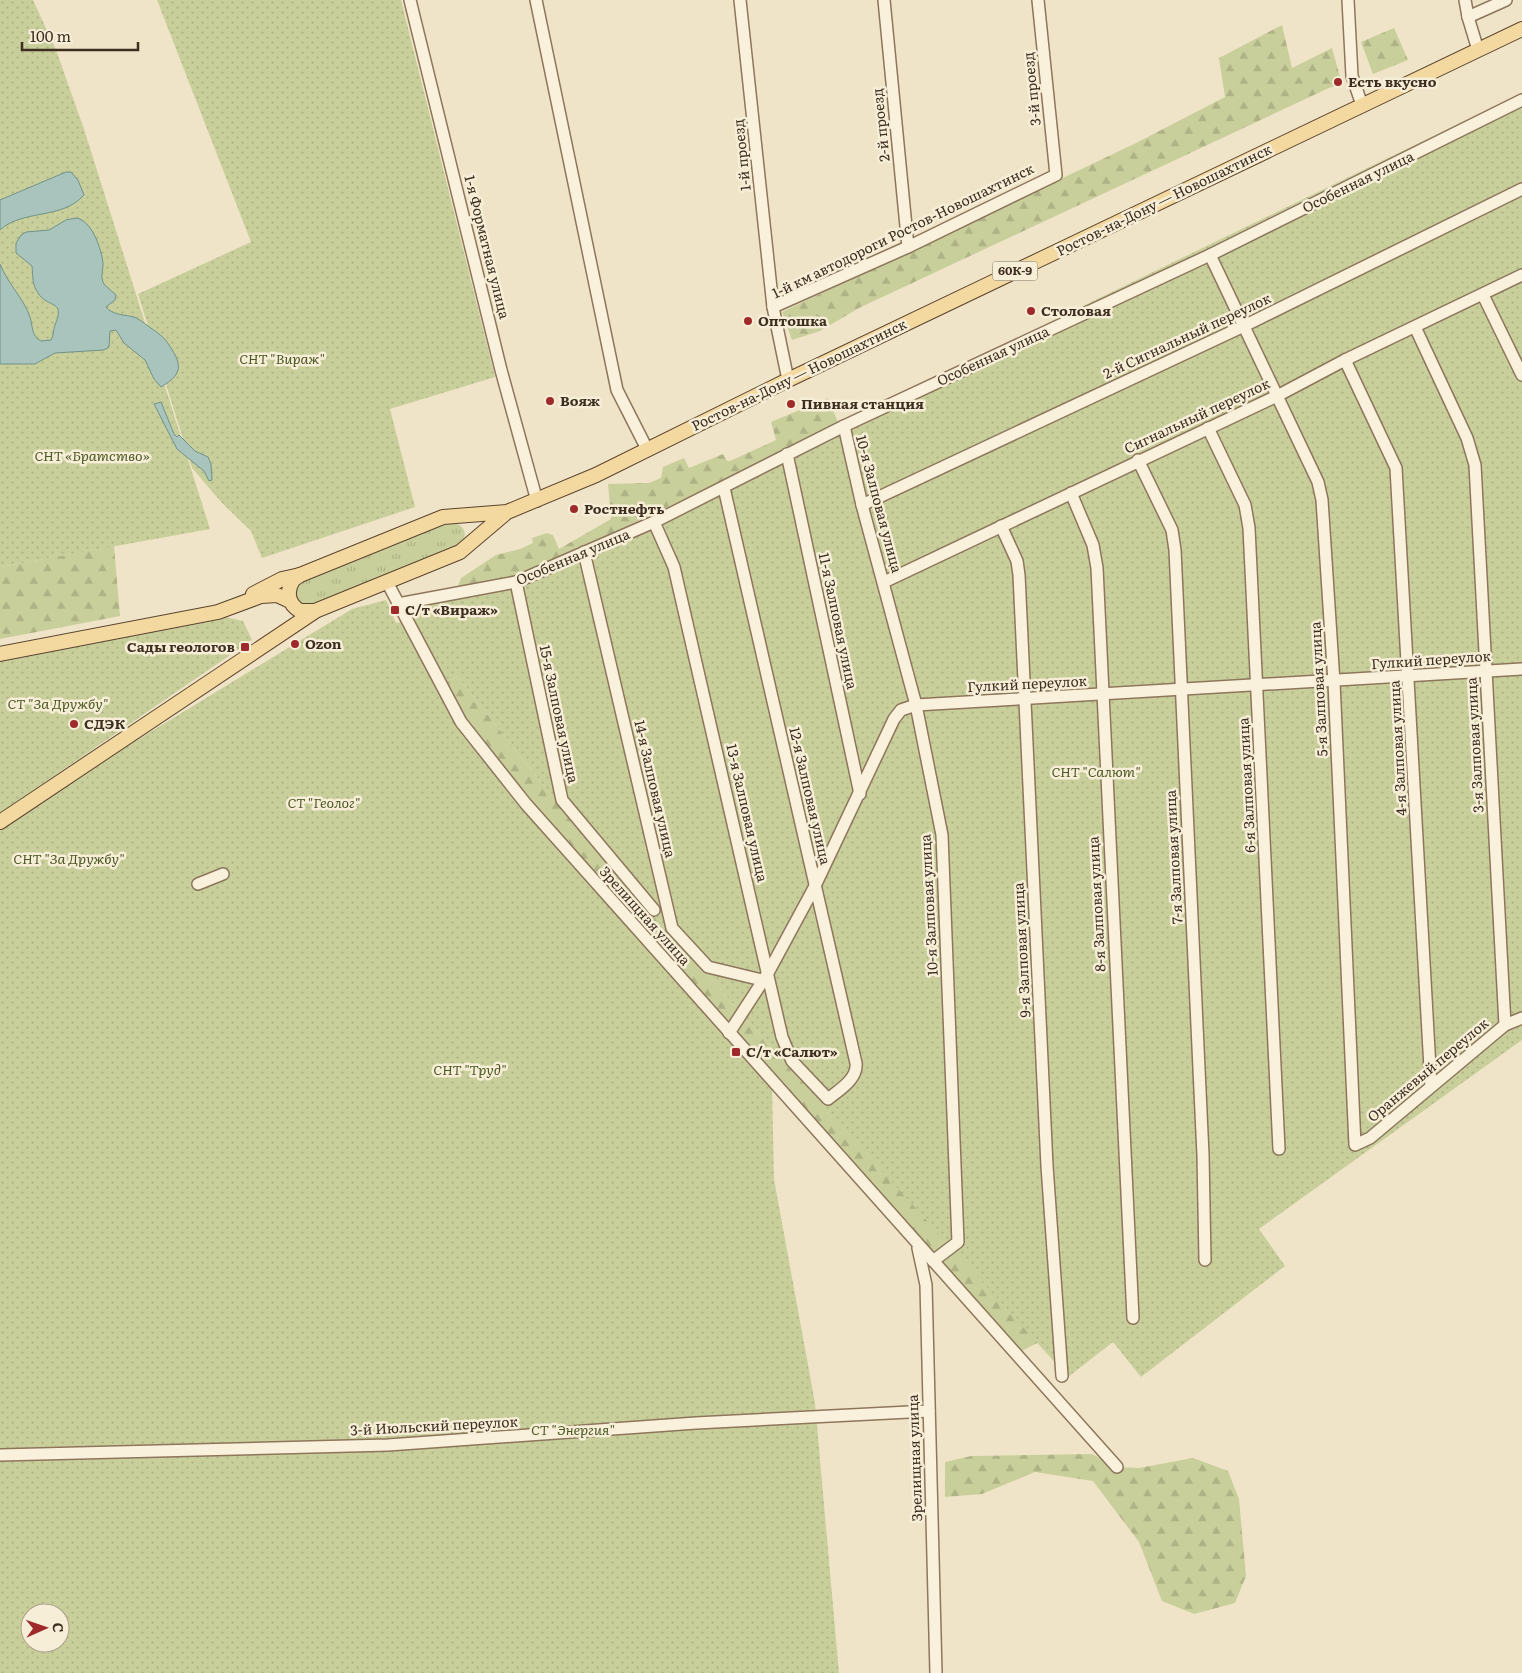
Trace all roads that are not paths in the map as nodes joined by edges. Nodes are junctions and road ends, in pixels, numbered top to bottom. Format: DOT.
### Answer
graph roads {
  1 [pos="410,0"];
  2 [pos="536,0"];
  3 [pos="740,0"];
  4 [pos="884,0"];
  5 [pos="1038,0"];
  6 [pos="1348,0"];
  7 [pos="1465,0"];
  8 [pos="1506,0"];
  9 [pos="1468,17"];
  10 [pos="1522,29"];
  11 [pos="1478,50"];
  12 [pos="1522,100"];
  13 [pos="1362,105"];
  14 [pos="1056,174"];
  15 [pos="1522,189"];
  16 [pos="908,247"];
  17 [pos="1210,255"];
  18 [pos="1522,275"];
  19 [pos="1483,295"];
  20 [pos="773,307"];
  21 [pos="1244,326"];
  22 [pos="1415,327"];
  23 [pos="1345,360"];
  24 [pos="1522,376"];
  25 [pos="788,380"];
  26 [pos="1277,396"];
  27 [pos="844,426"];
  28 [pos="1208,428"];
  29 [pos="648,449"];
  30 [pos="787,454"];
  31 [pos="1138,460"];
  32 [pos="724,488"];
  33 [pos="1071,493"];
  34 [pos="537,501"];
  35 [pos="862,505"];
  36 [pos="507,512"];
  37 [pos="456,516"];
  38 [pos="654,522"];
  39 [pos="1001,526"];
  40 [pos="467,546"];
  41 [pos="584,552"];
  42 [pos="300,575"];
  43 [pos="387,582"];
  44 [pos="516,582"];
  45 [pos="884,582"];
  46 [pos="291,602"];
  47 [pos="241,604"];
  48 [pos="398,604"];
  49 [pos="315,611"];
  50 [pos="283,631"];
  51 [pos="0,654"];
  52 [pos="1522,669"];
  53 [pos="1486,671"];
  54 [pos="1409,676"];
  55 [pos="1334,682"];
  56 [pos="1257,686"];
  57 [pos="1181,690"];
  58 [pos="1102,695"];
  59 [pos="1026,700"];
  60 [pos="916,705"];
  61 [pos="860,794"];
  62 [pos="0,822"];
  63 [pos="223,874"];
  64 [pos="198,884"];
  65 [pos="815,886"];
  66 [pos="654,910"];
  67 [pos="765,976"];
  68 [pos="1522,1018"];
  69 [pos="1505,1025"];
  70 [pos="729,1033"];
  71 [pos="1431,1086"];
  72 [pos="828,1099"];
  73 [pos="1354,1145"];
  74 [pos="1280,1149"];
  75 [pos="917,1244"];
  76 [pos="1205,1260"];
  77 [pos="933,1261"];
  78 [pos="1133,1318"];
  79 [pos="1062,1376"];
  80 [pos="929,1411"];
  81 [pos="0,1455"];
  82 [pos="1116,1467"];
  83 [pos="936,1673"];
  1 -- 34 [label="street, 1-я Форматная улица"];
  2 -- 29 [label="street"];
  3 -- 20 [label="street, 1-й проезд"];
  4 -- 16 [label="street, 2-й проезд"];
  5 -- 14 [label="street, 3-й проезд"];
  6 -- 13 [label="street"];
  7 -- 9 [label="street"];
  8 -- 9 [label="street"];
  9 -- 11 [label="street"];
  10 -- 11 [label="main road, Ростов-на-Дону — Новошахтинск / 60К-9"];
  11 -- 13 [label="main road, Ростов-на-Дону — Новошахтинск / 60К-9"];
  12 -- 17 [label="street, Особенная улица"];
  13 -- 25 [label="main road, Ростов-на-Дону — Новошахтинск / 60К-9"];
  14 -- 16 [label="street, 1-й км автодороги Ростов-Новошахтинск"];
  15 -- 21 [label="street, 2-й Сигнальный переулок"];
  16 -- 20 [label="street, 1-й км автодороги Ростов-Новошахтинск"];
  17 -- 21 [label="street, 5-я Залповая улица"];
  17 -- 27 [label="street, Особенная улица"];
  18 -- 19 [label="street, Сигнальный переулок"];
  19 -- 22 [label="street, Сигнальный переулок"];
  19 -- 24 [label="street"];
  20 -- 25 [label="street, 1-й км автодороги Ростов-Новошахтинск"];
  21 -- 26 [label="street, 5-я Залповая улица"];
  21 -- 35 [label="street, 2-й Сигнальный переулок"];
  22 -- 23 [label="street, Сигнальный переулок"];
  22 -- 53 [label="street, 3-я Залповая улица"];
  23 -- 26 [label="street, Сигнальный переулок"];
  23 -- 54 [label="street, 4-я Залповая улица"];
  25 -- 29 [label="main road, Ростов-на-Дону — Новошахтинск / 60К-9"];
  26 -- 28 [label="street, Сигнальный переулок"];
  26 -- 55 [label="street, 5-я Залповая улица"];
  27 -- 30 [label="street, Особенная улица"];
  27 -- 35 [label="street, 10-я Залповая улица"];
  28 -- 31 [label="street, Сигнальный переулок"];
  28 -- 56 [label="street, 6-я Залповая улица"];
  29 -- 34 [label="main road, Ростов-на-Дону — Новошахтинск / 60К-9"];
  30 -- 32 [label="street, Особенная улица"];
  30 -- 61 [label="street, 11-я Залповая улица"];
  31 -- 33 [label="street, Сигнальный переулок"];
  31 -- 57 [label="street, 7-я Залповая улица"];
  32 -- 38 [label="street, Особенная улица"];
  32 -- 65 [label="street, 12-я Залповая улица"];
  33 -- 39 [label="street, Сигнальный переулок"];
  33 -- 58 [label="street, 8-я Залповая улица"];
  34 -- 36 [label="main road, Ростов-на-Дону — Новошахтинск / 60К-9"];
  35 -- 45 [label="street, 10-я Залповая улица"];
  36 -- 37 [label="main road"];
  36 -- 40 [label="main road"];
  37 -- 40 [label="main road"];
  37 -- 42 [label="main road"];
  38 -- 41 [label="street, Особенная улица"];
  38 -- 67 [label="street, 13-я Залповая улица"];
  39 -- 45 [label="street, Сигнальный переулок"];
  39 -- 59 [label="street, 9-я Залповая улица"];
  40 -- 43 [label="main road"];
  41 -- 44 [label="street, Особенная улица"];
  41 -- 67 [label="street, 14-я Залповая улица"];
  42 -- 46 [label="main road"];
  42 -- 47 [label="main road"];
  43 -- 48 [label="street, Зрелищная улица"];
  43 -- 49 [label="main road"];
  44 -- 48 [label="street, Особенная улица"];
  44 -- 66 [label="street, 15-я Залповая улица"];
  45 -- 60 [label="street, 10-я Залповая улица"];
  46 -- 47 [label="main road"];
  46 -- 49 [label="main road"];
  46 -- 50 [label="main road"];
  47 -- 51 [label="main road"];
  48 -- 70 [label="street, Зрелищная улица"];
  49 -- 50 [label="main road"];
  50 -- 62 [label="main road"];
  52 -- 53 [label="street, Гулкий переулок"];
  53 -- 54 [label="street, Гулкий переулок"];
  53 -- 69 [label="street, 3-я Залповая улица"];
  54 -- 55 [label="street, Гулкий переулок"];
  54 -- 71 [label="street, 4-я Залповая улица"];
  55 -- 56 [label="street, Гулкий переулок"];
  55 -- 73 [label="street, 5-я Залповая улица"];
  56 -- 57 [label="street, Гулкий переулок"];
  56 -- 74 [label="street, 6-я Залповая улица"];
  57 -- 58 [label="street, Гулкий переулок"];
  57 -- 76 [label="street, 7-я Залповая улица"];
  58 -- 59 [label="street, Гулкий переулок"];
  58 -- 78 [label="street, 8-я Залповая улица"];
  59 -- 60 [label="street, Гулкий переулок"];
  59 -- 79 [label="street, 9-я Залповая улица"];
  60 -- 61 [label="street, Гулкий переулок"];
  60 -- 77 [label="street, 10-я Залповая улица"];
  61 -- 65 [label="street, Гулкий переулок"];
  63 -- 64 [label="street"];
  65 -- 67 [label="street, Гулкий переулок"];
  65 -- 72 [label="street, 12-я Залповая улица"];
  67 -- 70 [label="street, Гулкий переулок"];
  67 -- 72 [label="street, 13-я Залповая улица"];
  68 -- 69 [label="street, Оранжевый переулок"];
  69 -- 71 [label="street, Оранжевый переулок"];
  70 -- 75 [label="street, Зрелищная улица"];
  71 -- 73 [label="street, Оранжевый переулок"];
  75 -- 77 [label="street, Зрелищная улица"];
  75 -- 80 [label="street, Зрелищная улица"];
  77 -- 82 [label="street, Зрелищная улица"];
  80 -- 81 [label="street, 3-й Июльский переулок"];
  80 -- 83 [label="street, Зрелищная улица"];
}
